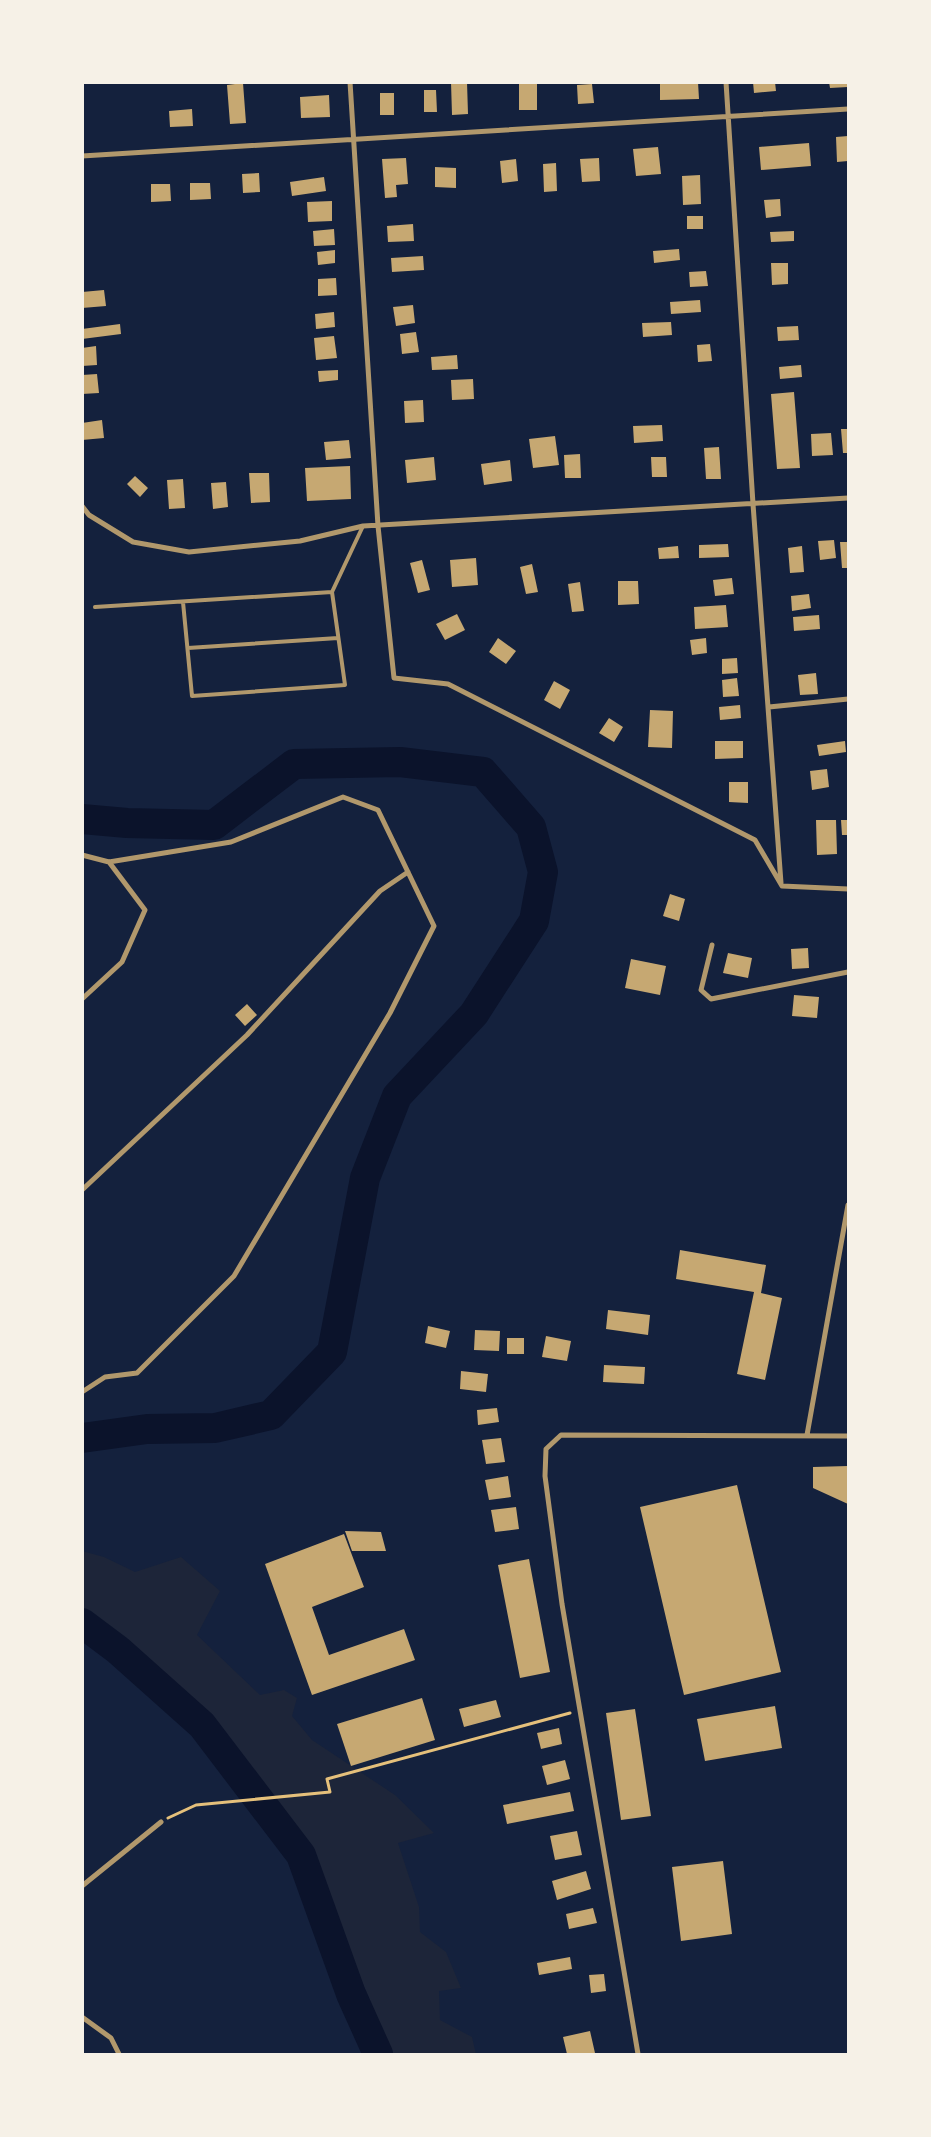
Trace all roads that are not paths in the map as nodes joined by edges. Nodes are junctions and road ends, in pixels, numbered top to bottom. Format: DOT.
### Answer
graph roads {
  1 [pos="350,82"];
  2 [pos="726,82"];
  3 [pos="848,109"];
  4 [pos="728,118"];
  5 [pos="354,138"];
  6 [pos="82,156"];
  7 [pos="848,498"];
  8 [pos="753,504"];
  9 [pos="82,506"];
  10 [pos="363,526"];
  11 [pos="378,526"];
  12 [pos="332,592"];
  13 [pos="183,602"];
  14 [pos="95,607"];
  15 [pos="338,638"];
  16 [pos="188,648"];
  17 [pos="848,699"];
  18 [pos="769,707"];
  19 [pos="82,855"];
  20 [pos="109,862"];
  21 [pos="408,872"];
  22 [pos="782,886"];
  23 [pos="848,889"];
  24 [pos="712,945"];
  25 [pos="848,972"];
  26 [pos="82,1000"];
  27 [pos="82,1190"];
  28 [pos="848,1205"];
  29 [pos="82,1392"];
  30 [pos="807,1435"];
  31 [pos="848,1436"];
  32 [pos="161,1822"];
  33 [pos="82,1886"];
  34 [pos="82,2017"];
  35 [pos="119,2054"];
  36 [pos="638,2054"];
  1 -- 5 [label="street"];
  2 -- 4 [label="street"];
  3 -- 4 [label="street"];
  4 -- 5 [label="street"];
  4 -- 8 [label="street"];
  5 -- 6 [label="street"];
  5 -- 11 [label="street"];
  7 -- 8 [label="street"];
  8 -- 11 [label="street"];
  8 -- 18 [label="street"];
  9 -- 10 [label="street"];
  10 -- 11 [label="street"];
  10 -- 12 [label="lane"];
  11 -- 22 [label="street"];
  12 -- 13 [label="lane"];
  12 -- 15 [label="lane"];
  13 -- 14 [label="lane"];
  13 -- 16 [label="lane"];
  15 -- 16 [label="lane"];
  15 -- 16 [label="lane"];
  17 -- 18 [label="street"];
  18 -- 22 [label="street"];
  19 -- 20 [label="street"];
  20 -- 21 [label="street"];
  20 -- 26 [label="street"];
  21 -- 27 [label="street"];
  21 -- 29 [label="street"];
  22 -- 23 [label="street"];
  24 -- 25 [label="street"];
  28 -- 30 [label="street"];
  30 -- 31 [label="street"];
  30 -- 36 [label="street"];
  32 -- 33 [label="street"];
  34 -- 35 [label="street"];
}
